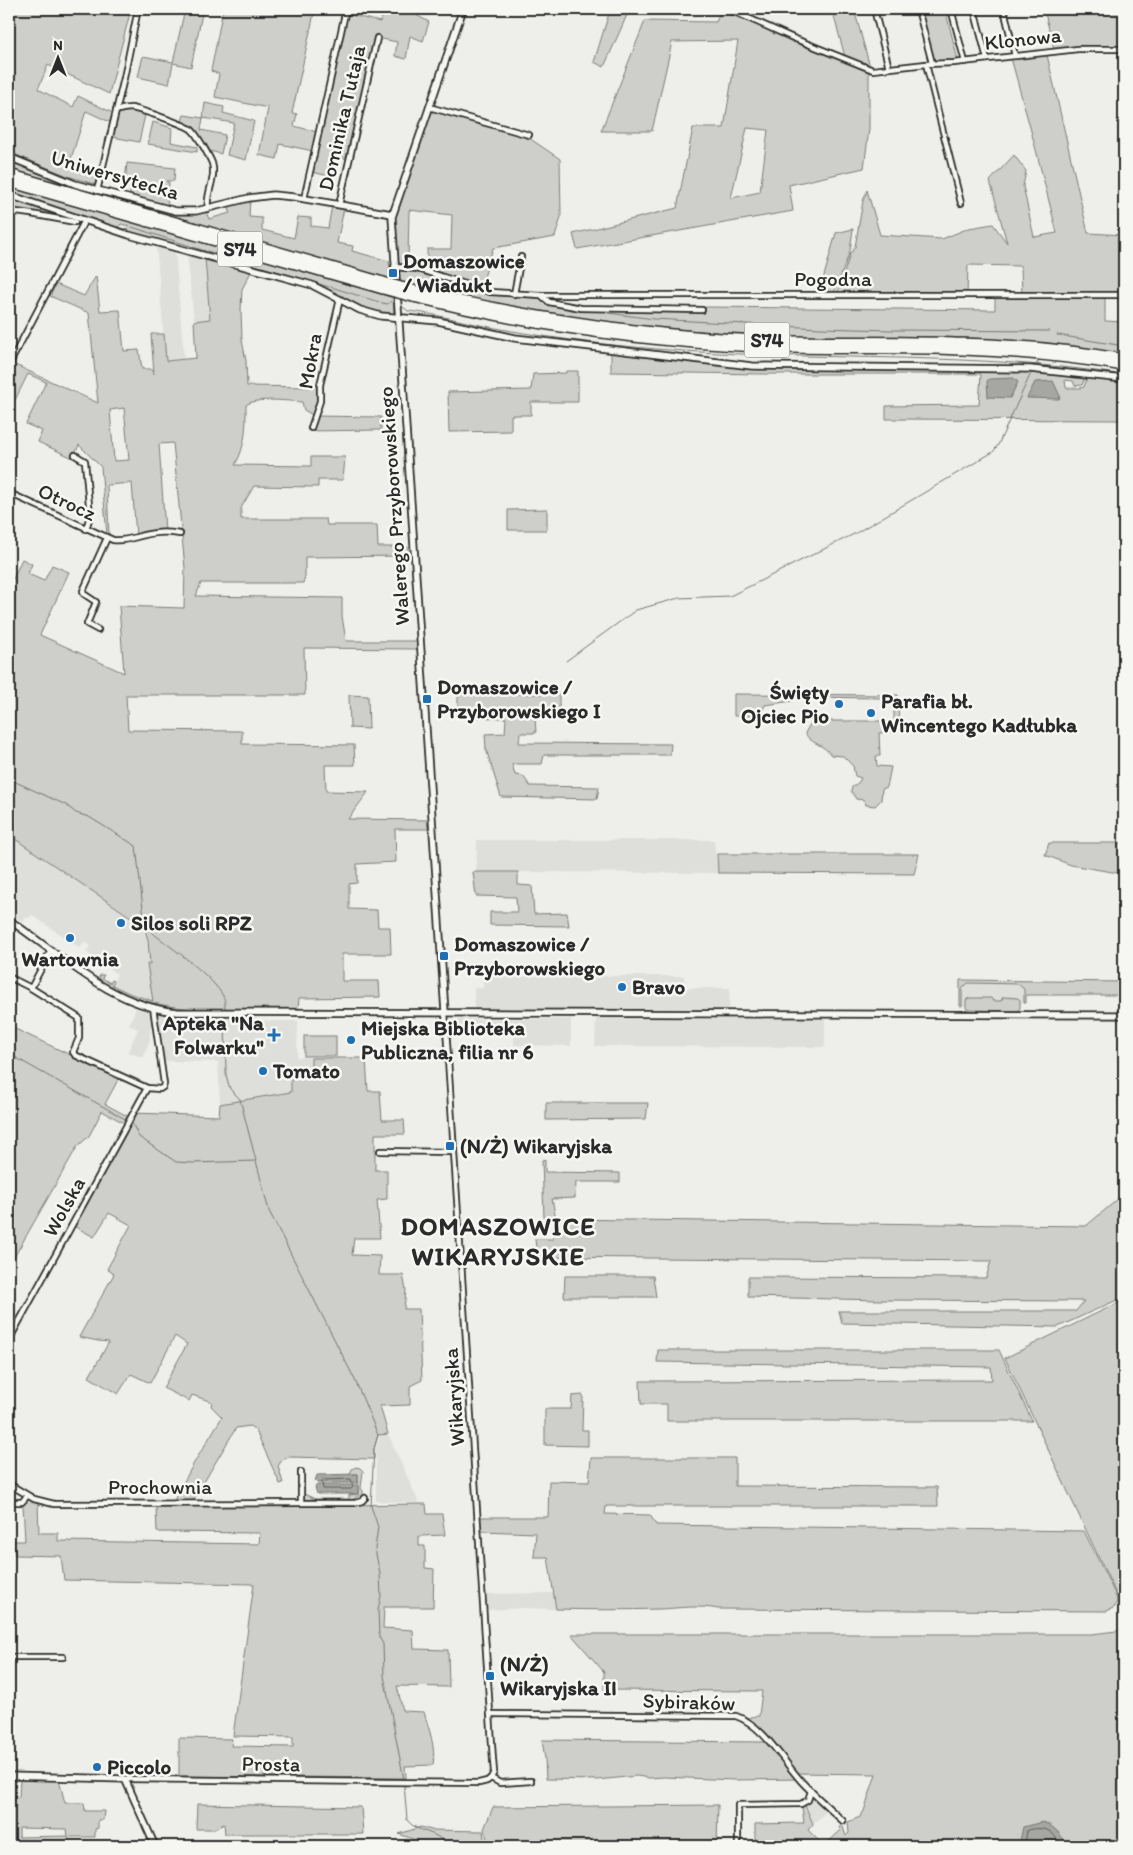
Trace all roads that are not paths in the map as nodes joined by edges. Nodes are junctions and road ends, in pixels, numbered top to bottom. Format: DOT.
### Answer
graph roads {
  1 [pos="138,9"];
  2 [pos="346,9"];
  3 [pos="464,9"];
  4 [pos="728,9"];
  5 [pos="874,9"];
  6 [pos="918,9"];
  7 [pos="951,9"];
  8 [pos="974,9"];
  9 [pos="1004,9"];
  10 [pos="377,38"];
  11 [pos="1124,49"];
  12 [pos="1016,56"];
  13 [pos="986,59"];
  14 [pos="965,62"];
  15 [pos="926,64"];
  16 [pos="932,64"];
  17 [pos="889,68"];
  18 [pos="429,107"];
  19 [pos="116,111"];
  20 [pos="529,135"];
  21 [pos="9,157"];
  22 [pos="9,174"];
  23 [pos="9,182"];
  24 [pos="98,191"];
  25 [pos="9,195"];
  26 [pos="304,198"];
  27 [pos="961,203"];
  28 [pos="98,205"];
  29 [pos="339,205"];
  30 [pos="208,209"];
  31 [pos="9,212"];
  32 [pos="392,214"];
  33 [pos="85,220"];
  34 [pos="75,222"];
  35 [pos="521,257"];
  36 [pos="394,267"];
  37 [pos="412,293"];
  38 [pos="514,294"];
  39 [pos="541,295"];
  40 [pos="1124,295"];
  41 [pos="340,299"];
  42 [pos="702,310"];
  43 [pos="398,318"];
  44 [pos="1124,359"];
  45 [pos="9,364"];
  46 [pos="1124,366"];
  47 [pos="1124,379"];
  48 [pos="311,428"];
  49 [pos="76,455"];
  50 [pos="9,493"];
  51 [pos="86,528"];
  52 [pos="180,534"];
  53 [pos="109,539"];
  54 [pos="98,630"];
  55 [pos="9,920"];
  56 [pos="51,950"];
  57 [pos="9,977"];
  58 [pos="31,988"];
  59 [pos="154,1007"];
  60 [pos="445,1012"];
  61 [pos="1124,1015"];
  62 [pos="147,1088"];
  63 [pos="380,1152"];
  64 [pos="454,1152"];
  65 [pos="9,1340"];
  66 [pos="301,1472"];
  67 [pos="9,1484"];
  68 [pos="27,1496"];
  69 [pos="365,1498"];
  70 [pos="9,1502"];
  71 [pos="301,1503"];
  72 [pos="9,1657"];
  73 [pos="63,1657"];
  74 [pos="490,1714"];
  75 [pos="9,1776"];
  76 [pos="491,1778"];
  77 [pos="125,1779"];
  78 [pos="530,1781"];
  79 [pos="811,1791"];
  80 [pos="843,1821"];
  81 [pos="155,1846"];
  82 [pos="738,1846"];
  1 -- 19 [label="street"];
  2 -- 26 [label="street"];
  3 -- 18 [label="street, Walerego Przyborowskiego"];
  4 -- 17 [label="street, Klonowa"];
  5 -- 17 [label="street"];
  6 -- 16 [label="street"];
  7 -- 14 [label="street"];
  8 -- 13 [label="street"];
  9 -- 12 [label="street"];
  10 -- 29 [label="street, Dominika Tutaja"];
  11 -- 12 [label="street, Klonowa"];
  12 -- 13 [label="street, Klonowa"];
  13 -- 14 [label="street, Klonowa"];
  14 -- 16 [label="street, Klonowa"];
  15 -- 16 [label="street, Klonowa"];
  15 -- 17 [label="street, Klonowa"];
  15 -- 27 [label="street"];
  18 -- 20 [label="street"];
  18 -- 32 [label="street, Walerego Przyborowskiego"];
  19 -- 24 [label="street"];
  19 -- 30 [label="street"];
  21 -- 24 [label="street, Uniwersytecka"];
  22 -- 28 [label="highway, S74"];
  23 -- 28 [label="highway, S74"];
  24 -- 30 [label="street, Uniwersytecka"];
  25 -- 33 [label="street"];
  26 -- 29 [label="street, Uniwersytecka"];
  26 -- 30 [label="street, Uniwersytecka"];
  28 -- 37 [label="highway, S74, bridge"];
  29 -- 32 [label="street, Uniwersytecka"];
  31 -- 34 [label="street"];
  32 -- 36 [label="street, Walerego Przyborowskiego"];
  33 -- 41 [label="street"];
  33 -- 45 [label="street"];
  35 -- 38 [label="street"];
  36 -- 38 [label="street, Pogodna"];
  36 -- 43 [label="street, Walerego Przyborowskiego"];
  37 -- 44 [label="highway, S74"];
  37 -- 46 [label="highway, S74"];
  38 -- 39 [label="street, Pogodna"];
  39 -- 40 [label="street, Pogodna"];
  39 -- 42 [label="street"];
  41 -- 43 [label="street"];
  41 -- 48 [label="street, Mokra"];
  43 -- 47 [label="street"];
  43 -- 60 [label="street, Walerego Przyborowskiego"];
  49 -- 51 [label="street"];
  50 -- 51 [label="street, Otrocz"];
  51 -- 53 [label="street, Otrocz"];
  52 -- 53 [label="street"];
  53 -- 54 [label="street"];
  55 -- 56 [label="street"];
  56 -- 58 [label="street"];
  56 -- 59 [label="street"];
  57 -- 58 [label="street"];
  58 -- 62 [label="street"];
  59 -- 60 [label="street"];
  59 -- 62 [label="street"];
  60 -- 61 [label="street"];
  60 -- 64 [label="street, Wikaryjska"];
  62 -- 65 [label="street, Wolska"];
  63 -- 64 [label="street"];
  64 -- 74 [label="street, Wikaryjska"];
  66 -- 71 [label="street"];
  67 -- 68 [label="street, Prochownia"];
  68 -- 70 [label="street"];
  68 -- 71 [label="street, Prochownia"];
  69 -- 71 [label="street, Prochownia"];
  72 -- 73 [label="street"];
  74 -- 76 [label="street, Wikaryjska"];
  74 -- 79 [label="street, Sybiraków"];
  75 -- 77 [label="street, Prosta"];
  76 -- 77 [label="street, Prosta"];
  76 -- 78 [label="street, Prosta"];
  77 -- 81 [label="street"];
  79 -- 80 [label="street, Sybiraków"];
  79 -- 82 [label="street"];
}
